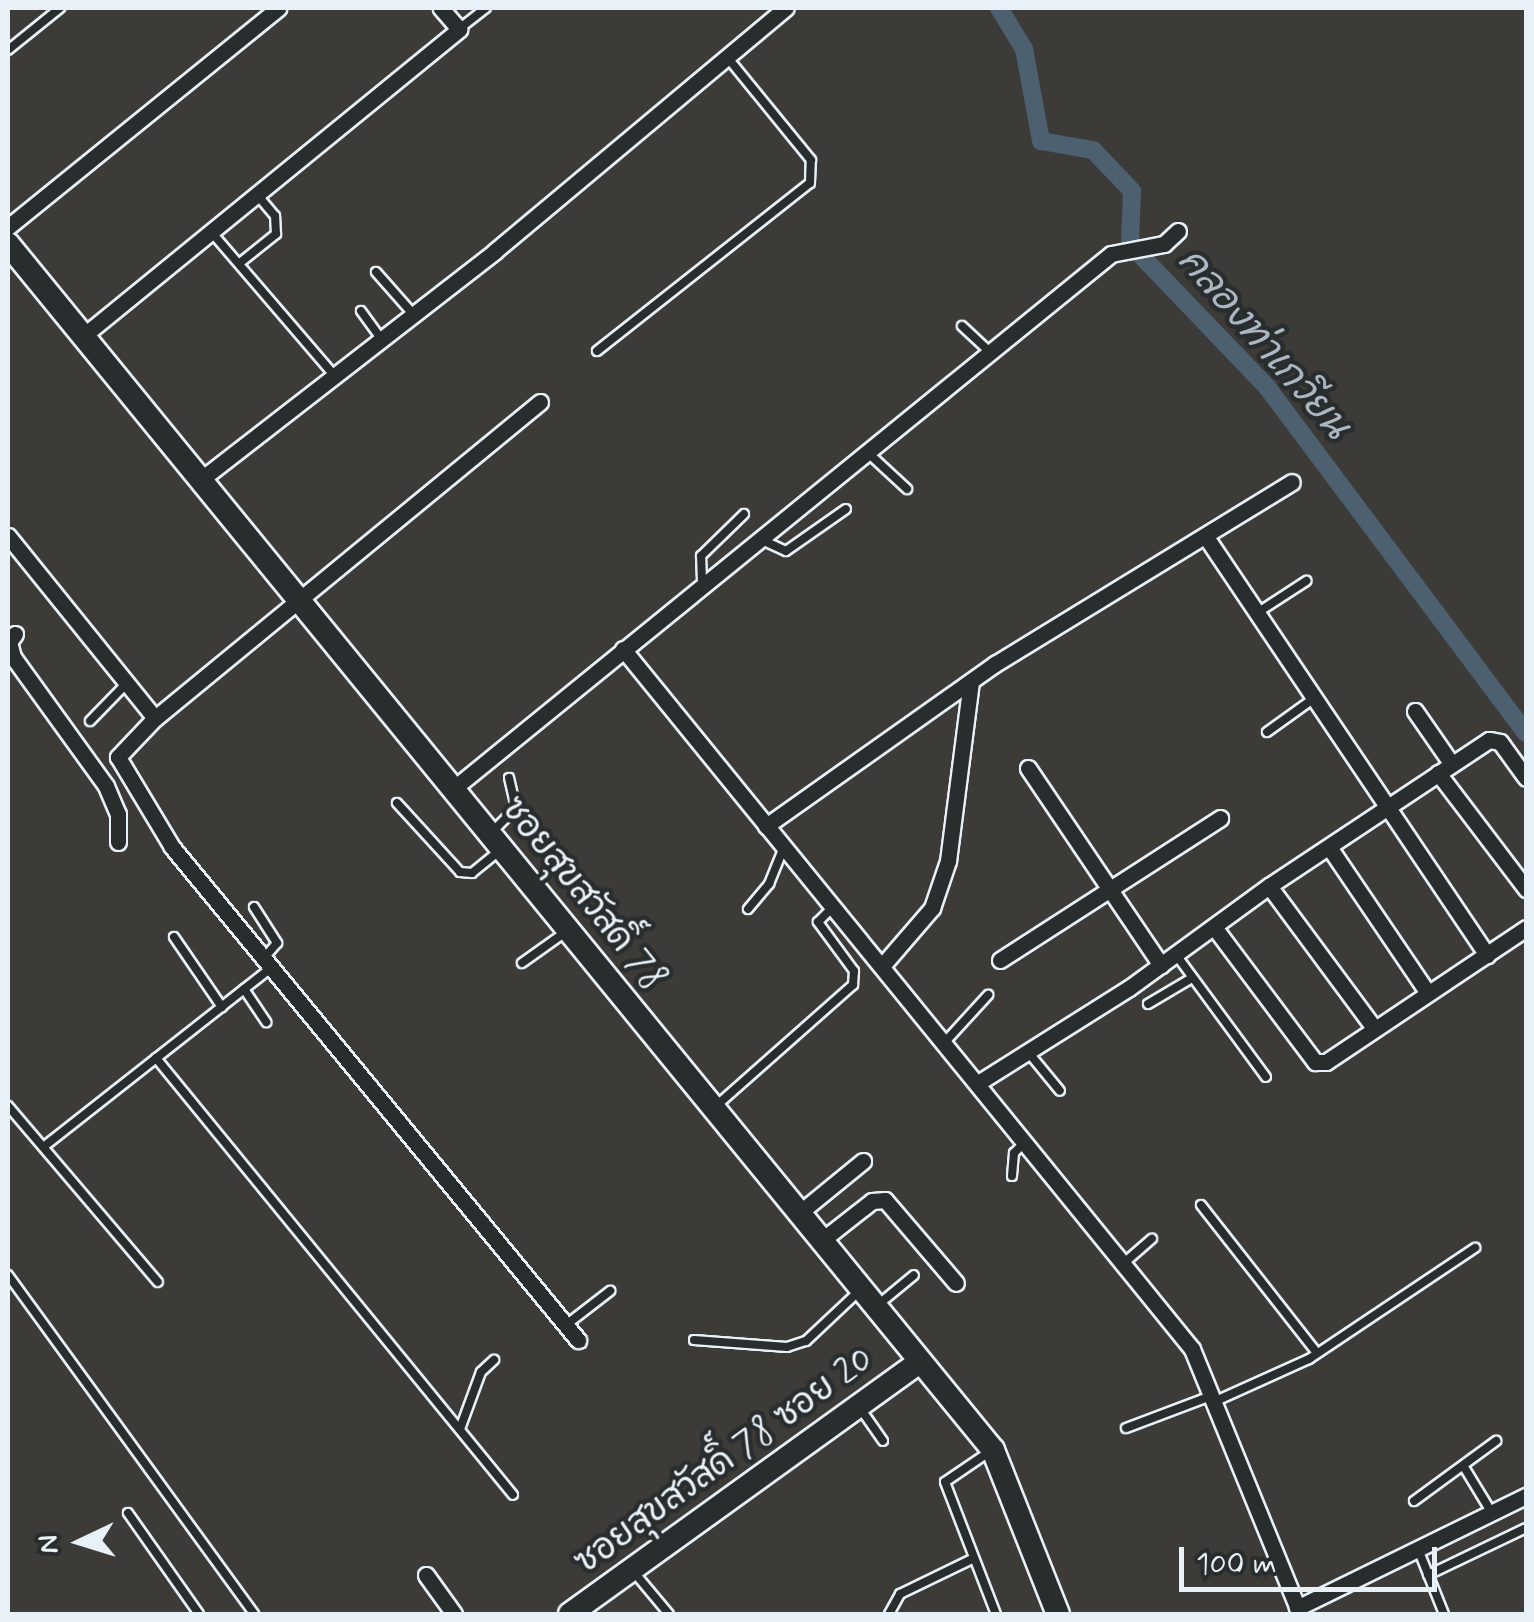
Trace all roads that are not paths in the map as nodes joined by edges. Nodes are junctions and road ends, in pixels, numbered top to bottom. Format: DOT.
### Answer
graph roads {
  1 [pos="60,8"];
  2 [pos="278,8"];
  3 [pos="441,8"];
  4 [pos="486,8"];
  5 [pos="786,8"];
  6 [pos="458,29"];
  7 [pos="8,50"];
  8 [pos="728,57"];
  9 [pos="258,197"];
  10 [pos="8,227"];
  11 [pos="1178,231"];
  12 [pos="213,234"];
  13 [pos="8,244"];
  14 [pos="241,262"];
  15 [pos="376,272"];
  16 [pos="360,311"];
  17 [pos="413,314"];
  18 [pos="962,326"];
  19 [pos="82,337"];
  20 [pos="381,339"];
  21 [pos="597,351"];
  22 [pos="990,352"];
  23 [pos="334,375"];
  24 [pos="540,402"];
  25 [pos="866,451"];
  26 [pos="199,482"];
  27 [pos="1292,482"];
  28 [pos="907,489"];
  29 [pos="846,509"];
  30 [pos="744,514"];
  31 [pos="8,536"];
  32 [pos="1206,536"];
  33 [pos="758,538"];
  34 [pos="1306,580"];
  35 [pos="702,582"];
  36 [pos="300,596"];
  37 [pos="1257,614"];
  38 [pos="15,634"];
  39 [pos="622,650"];
  40 [pos="971,680"];
  41 [pos="127,683"];
  42 [pos="1313,699"];
  43 [pos="1415,711"];
  44 [pos="154,718"];
  45 [pos="90,721"];
  46 [pos="1267,732"];
  47 [pos="118,757"];
  48 [pos="93,767"];
  49 [pos="1028,768"];
  50 [pos="1444,768"];
  51 [pos="510,778"];
  52 [pos="1526,778"];
  53 [pos="453,789"];
  54 [pos="397,803"];
  55 [pos="1384,807"];
  56 [pos="1220,818"];
  57 [pos="766,826"];
  58 [pos="118,842"];
  59 [pos="495,842"];
  60 [pos="784,848"];
  61 [pos="1329,848"];
  62 [pos="1269,886"];
  63 [pos="1111,888"];
  64 [pos="1526,890"];
  65 [pos="254,907"];
  66 [pos="834,907"];
  67 [pos="748,908"];
  68 [pos="1214,926"];
  69 [pos="1526,928"];
  70 [pos="568,931"];
  71 [pos="174,936"];
  72 [pos="1177,956"];
  73 [pos="1487,956"];
  74 [pos="1000,960"];
  75 [pos="268,962"];
  76 [pos="522,963"];
  77 [pos="1161,965"];
  78 [pos="882,966"];
  79 [pos="1192,978"];
  80 [pos="244,989"];
  81 [pos="1427,992"];
  82 [pos="988,994"];
  83 [pos="1148,1004"];
  84 [pos="222,1007"];
  85 [pos="266,1022"];
  86 [pos="1374,1028"];
  87 [pos="945,1042"];
  88 [pos="1028,1052"];
  89 [pos="156,1058"];
  90 [pos="1266,1078"];
  91 [pos="978,1083"];
  92 [pos="1060,1091"];
  93 [pos="8,1106"];
  94 [pos="712,1109"];
  95 [pos="1026,1142"];
  96 [pos="46,1145"];
  97 [pos="862,1161"];
  98 [pos="1012,1176"];
  99 [pos="1202,1206"];
  100 [pos="798,1214"];
  101 [pos="1152,1239"];
  102 [pos="821,1241"];
  103 [pos="1475,1248"];
  104 [pos="1124,1263"];
  105 [pos="8,1275"];
  106 [pos="914,1275"];
  107 [pos="158,1282"];
  108 [pos="956,1282"];
  109 [pos="610,1290"];
  110 [pos="868,1298"];
  111 [pos="566,1325"];
  112 [pos="578,1340"];
  113 [pos="694,1340"];
  114 [pos="1318,1353"];
  115 [pos="494,1360"];
  116 [pos="918,1364"];
  117 [pos="1216,1397"];
  118 [pos="859,1406"];
  119 [pos="1126,1428"];
  120 [pos="460,1430"];
  121 [pos="883,1441"];
  122 [pos="1496,1441"];
  123 [pos="993,1450"];
  124 [pos="1464,1467"];
  125 [pos="513,1494"];
  126 [pos="1526,1496"];
  127 [pos="1414,1501"];
  128 [pos="128,1513"];
  129 [pos="1492,1513"];
  130 [pos="1526,1528"];
  131 [pos="1418,1549"];
  132 [pos="972,1559"];
  133 [pos="633,1570"];
  134 [pos="426,1575"];
  135 [pos="1428,1575"];
  136 [pos="1298,1611"];
  137 [pos="198,1614"];
  138 [pos="254,1614"];
  139 [pos="454,1614"];
  140 [pos="570,1614"];
  141 [pos="669,1614"];
  142 [pos="889,1614"];
  143 [pos="996,1614"];
  144 [pos="1058,1614"];
  145 [pos="1444,1614"];
  1 -- 7 [label="lane"];
  2 -- 10 [label="street"];
  3 -- 6 [label="street"];
  4 -- 6 [label="lane"];
  5 -- 8 [label="street"];
  6 -- 9 [label="street"];
  8 -- 17 [label="street"];
  8 -- 21 [label="lane"];
  9 -- 12 [label="street"];
  9 -- 14 [label="lane"];
  11 -- 22 [label="street"];
  12 -- 14 [label="lane"];
  12 -- 19 [label="street"];
  13 -- 19 [label="street, ซอยสุขสวัสดิ์ 78"];
  14 -- 23 [label="lane"];
  15 -- 17 [label="lane"];
  16 -- 20 [label="lane"];
  17 -- 20 [label="street"];
  18 -- 22 [label="lane"];
  19 -- 26 [label="street, ซอยสุขสวัสดิ์ 78"];
  20 -- 23 [label="street"];
  22 -- 25 [label="street"];
  23 -- 26 [label="street"];
  24 -- 36 [label="street"];
  25 -- 28 [label="lane"];
  25 -- 33 [label="street"];
  26 -- 36 [label="street, ซอยสุขสวัสดิ์ 78"];
  27 -- 32 [label="street"];
  29 -- 33 [label="lane"];
  30 -- 35 [label="lane"];
  31 -- 41 [label="street"];
  32 -- 37 [label="street"];
  32 -- 40 [label="street"];
  33 -- 35 [label="street"];
  34 -- 37 [label="lane"];
  35 -- 39 [label="street"];
  36 -- 44 [label="street"];
  36 -- 53 [label="street, ซอยสุขสวัสดิ์ 78"];
  37 -- 42 [label="street"];
  38 -- 48 [label="street"];
  39 -- 53 [label="street"];
  39 -- 57 [label="street"];
  40 -- 57 [label="street"];
  40 -- 78 [label="street"];
  41 -- 44 [label="street"];
  41 -- 45 [label="lane"];
  42 -- 46 [label="lane"];
  42 -- 55 [label="street"];
  43 -- 50 [label="street"];
  44 -- 47 [label="street"];
  47 -- 48 [label="street"];
  47 -- 75 [label="street"];
  48 -- 58 [label="street"];
  49 -- 63 [label="street"];
  50 -- 52 [label="street"];
  50 -- 55 [label="street"];
  50 -- 64 [label="street"];
  51 -- 59 [label="lane"];
  53 -- 59 [label="street, ซอยสุขสวัสดิ์ 78"];
  54 -- 59 [label="lane"];
  55 -- 61 [label="street"];
  55 -- 73 [label="street"];
  56 -- 63 [label="street"];
  57 -- 60 [label="street"];
  59 -- 70 [label="street, ซอยสุขสวัสดิ์ 78"];
  60 -- 66 [label="street"];
  60 -- 67 [label="lane"];
  61 -- 62 [label="street"];
  61 -- 81 [label="street"];
  62 -- 68 [label="street"];
  62 -- 86 [label="street"];
  63 -- 74 [label="street"];
  63 -- 77 [label="street"];
  65 -- 75 [label="lane"];
  66 -- 78 [label="street"];
  66 -- 94 [label="lane"];
  68 -- 72 [label="street"];
  68 -- 86 [label="street"];
  69 -- 73 [label="street"];
  70 -- 76 [label="lane"];
  70 -- 94 [label="street, ซอยสุขสวัสดิ์ 78"];
  71 -- 84 [label="lane"];
  72 -- 77 [label="street"];
  72 -- 79 [label="lane"];
  73 -- 81 [label="street"];
  75 -- 80 [label="lane"];
  75 -- 111 [label="street"];
  77 -- 88 [label="street"];
  78 -- 87 [label="street"];
  79 -- 83 [label="lane"];
  79 -- 90 [label="lane"];
  80 -- 84 [label="lane"];
  80 -- 85 [label="lane"];
  81 -- 86 [label="street"];
  82 -- 87 [label="lane"];
  84 -- 89 [label="lane"];
  87 -- 91 [label="street"];
  88 -- 91 [label="street"];
  88 -- 92 [label="lane"];
  89 -- 96 [label="lane"];
  89 -- 120 [label="lane"];
  91 -- 95 [label="street"];
  93 -- 96 [label="lane"];
  94 -- 100 [label="street, ซอยสุขสวัสดิ์ 78"];
  95 -- 98 [label="lane"];
  95 -- 104 [label="street"];
  96 -- 107 [label="lane"];
  97 -- 100 [label="street"];
  99 -- 114 [label="lane"];
  100 -- 102 [label="street, ซอยสุขสวัสดิ์ 78"];
  101 -- 104 [label="lane"];
  102 -- 108 [label="street"];
  102 -- 110 [label="street, ซอยสุขสวัสดิ์ 78"];
  103 -- 114 [label="lane"];
  104 -- 117 [label="street"];
  105 -- 138 [label="lane"];
  106 -- 110 [label="lane"];
  109 -- 111 [label="lane"];
  110 -- 113 [label="lane"];
  110 -- 116 [label="street, ซอยสุขสวัสดิ์ 78"];
  111 -- 112 [label="street"];
  114 -- 117 [label="lane"];
  115 -- 120 [label="lane"];
  116 -- 118 [label="street, ซอยสุขสวัสดิ์ 78 ซอย 20"];
  116 -- 123 [label="street, ซอยสุขสวัสดิ์ 78"];
  117 -- 119 [label="lane"];
  117 -- 136 [label="street"];
  118 -- 121 [label="lane"];
  118 -- 133 [label="street, ซอยสุขสวัสดิ์ 78 ซอย 20"];
  120 -- 125 [label="lane"];
  122 -- 124 [label="lane"];
  123 -- 132 [label="lane"];
  123 -- 144 [label="street, ซอยสุขสวัสดิ์ 78"];
  124 -- 127 [label="lane"];
  124 -- 129 [label="lane"];
  126 -- 129 [label="street"];
  128 -- 137 [label="lane"];
  129 -- 131 [label="street"];
  130 -- 135 [label="lane"];
  131 -- 135 [label="lane"];
  131 -- 136 [label="street"];
  132 -- 142 [label="lane"];
  132 -- 143 [label="lane"];
  133 -- 140 [label="street, ซอยสุขสวัสดิ์ 78 ซอย 20"];
  133 -- 141 [label="lane"];
  134 -- 139 [label="street"];
  135 -- 145 [label="lane"];
}
